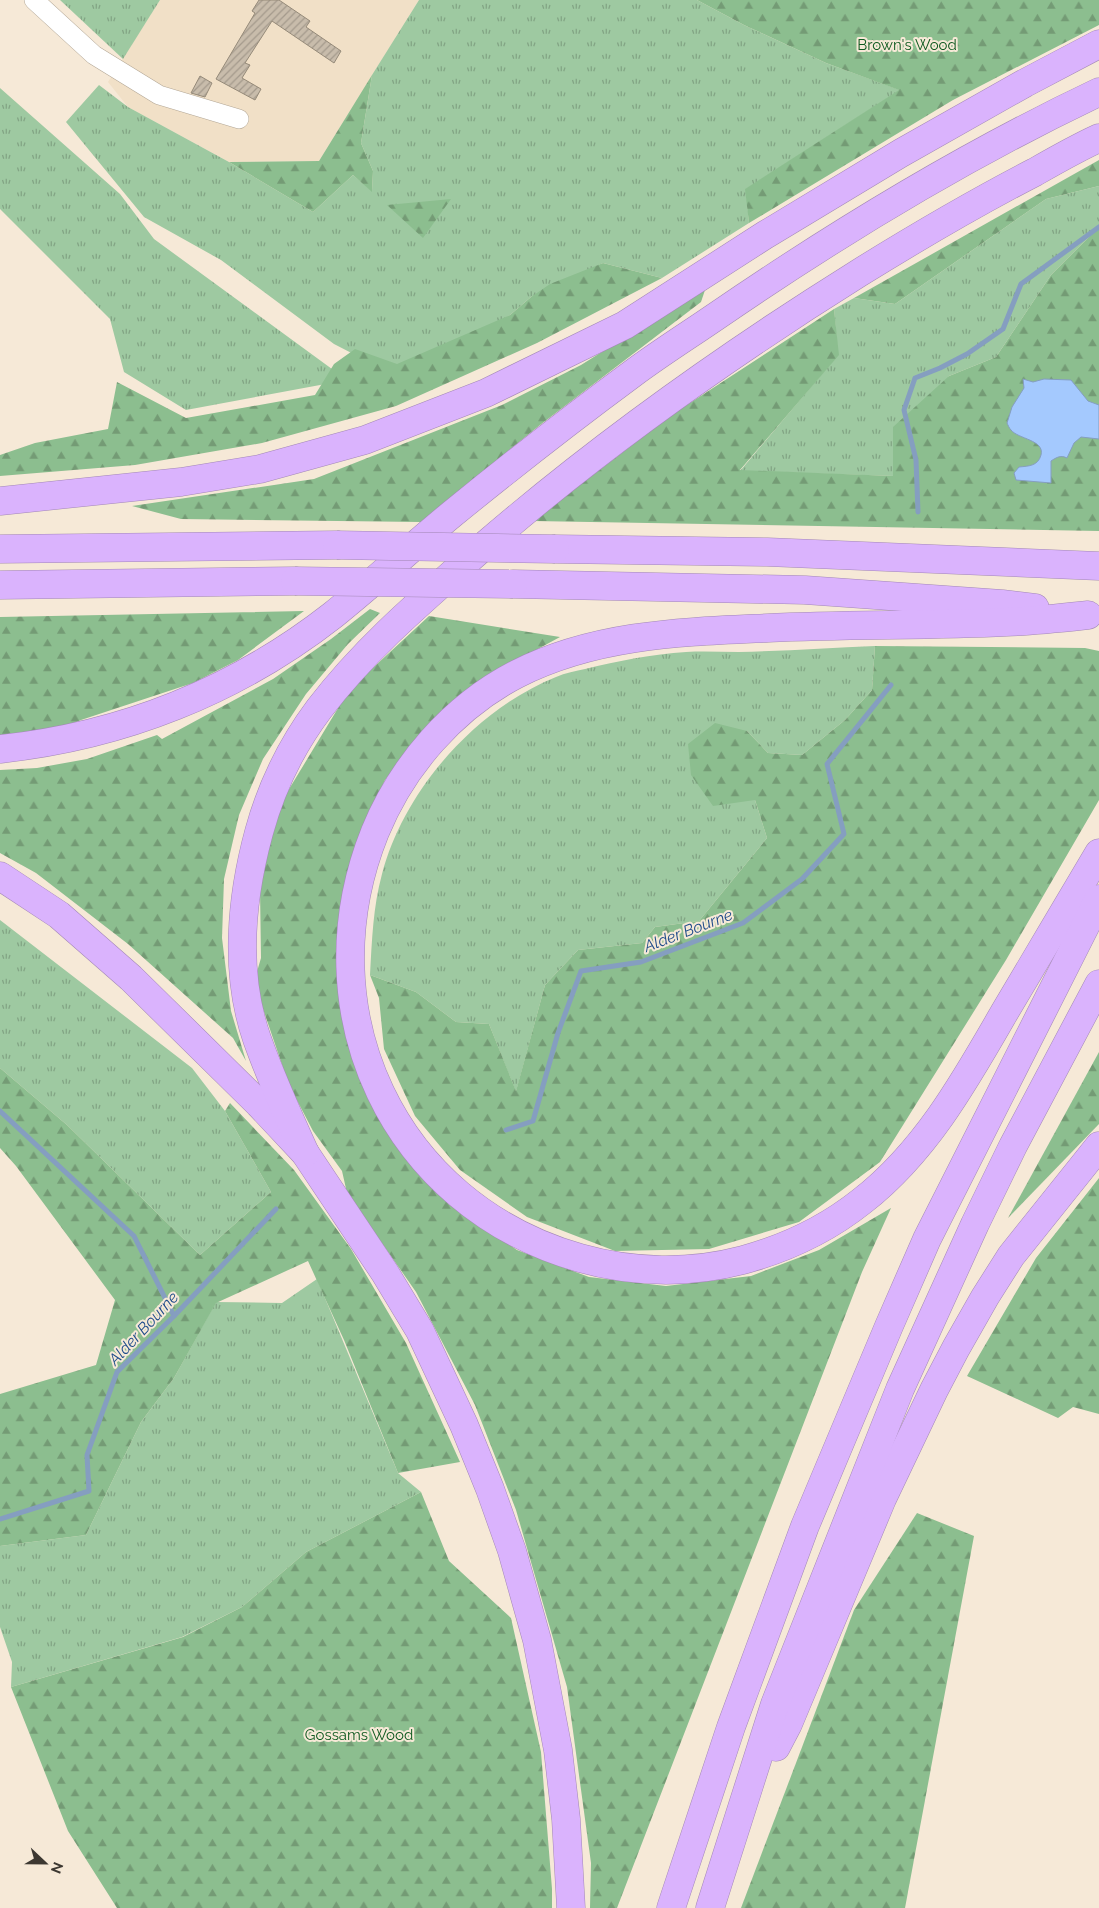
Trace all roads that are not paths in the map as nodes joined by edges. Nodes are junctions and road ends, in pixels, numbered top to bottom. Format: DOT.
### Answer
graph roads {
  1 [pos="34,0"];
  2 [pos="1099,44"];
  3 [pos="1099,92"];
  4 [pos="238,119"];
  5 [pos="1099,138"];
  6 [pos="0,500"];
  7 [pos="0,548"];
  8 [pos="1099,566"];
  9 [pos="0,586"];
  10 [pos="1093,615"];
  11 [pos="0,749"];
  12 [pos="1099,853"];
  13 [pos="0,876"];
  14 [pos="1099,899"];
  15 [pos="1099,984"];
  16 [pos="1099,1146"];
  17 [pos="305,1153"];
  18 [pos="734,1832"];
  19 [pos="571,1908"];
  20 [pos="671,1908"];
  21 [pos="710,1908"];
  1 -- 4 [label="lane"];
  2 -- 6 [label="highway"];
  3 -- 11 [label="highway"];
  5 -- 17 [label="highway"];
  7 -- 8 [label="highway, bridge"];
  9 -- 10 [label="highway, bridge"];
  10 -- 12 [label="highway"];
  13 -- 17 [label="highway"];
  14 -- 20 [label="highway"];
  15 -- 18 [label="highway"];
  16 -- 18 [label="highway"];
  17 -- 19 [label="highway"];
  18 -- 21 [label="highway"];
}
